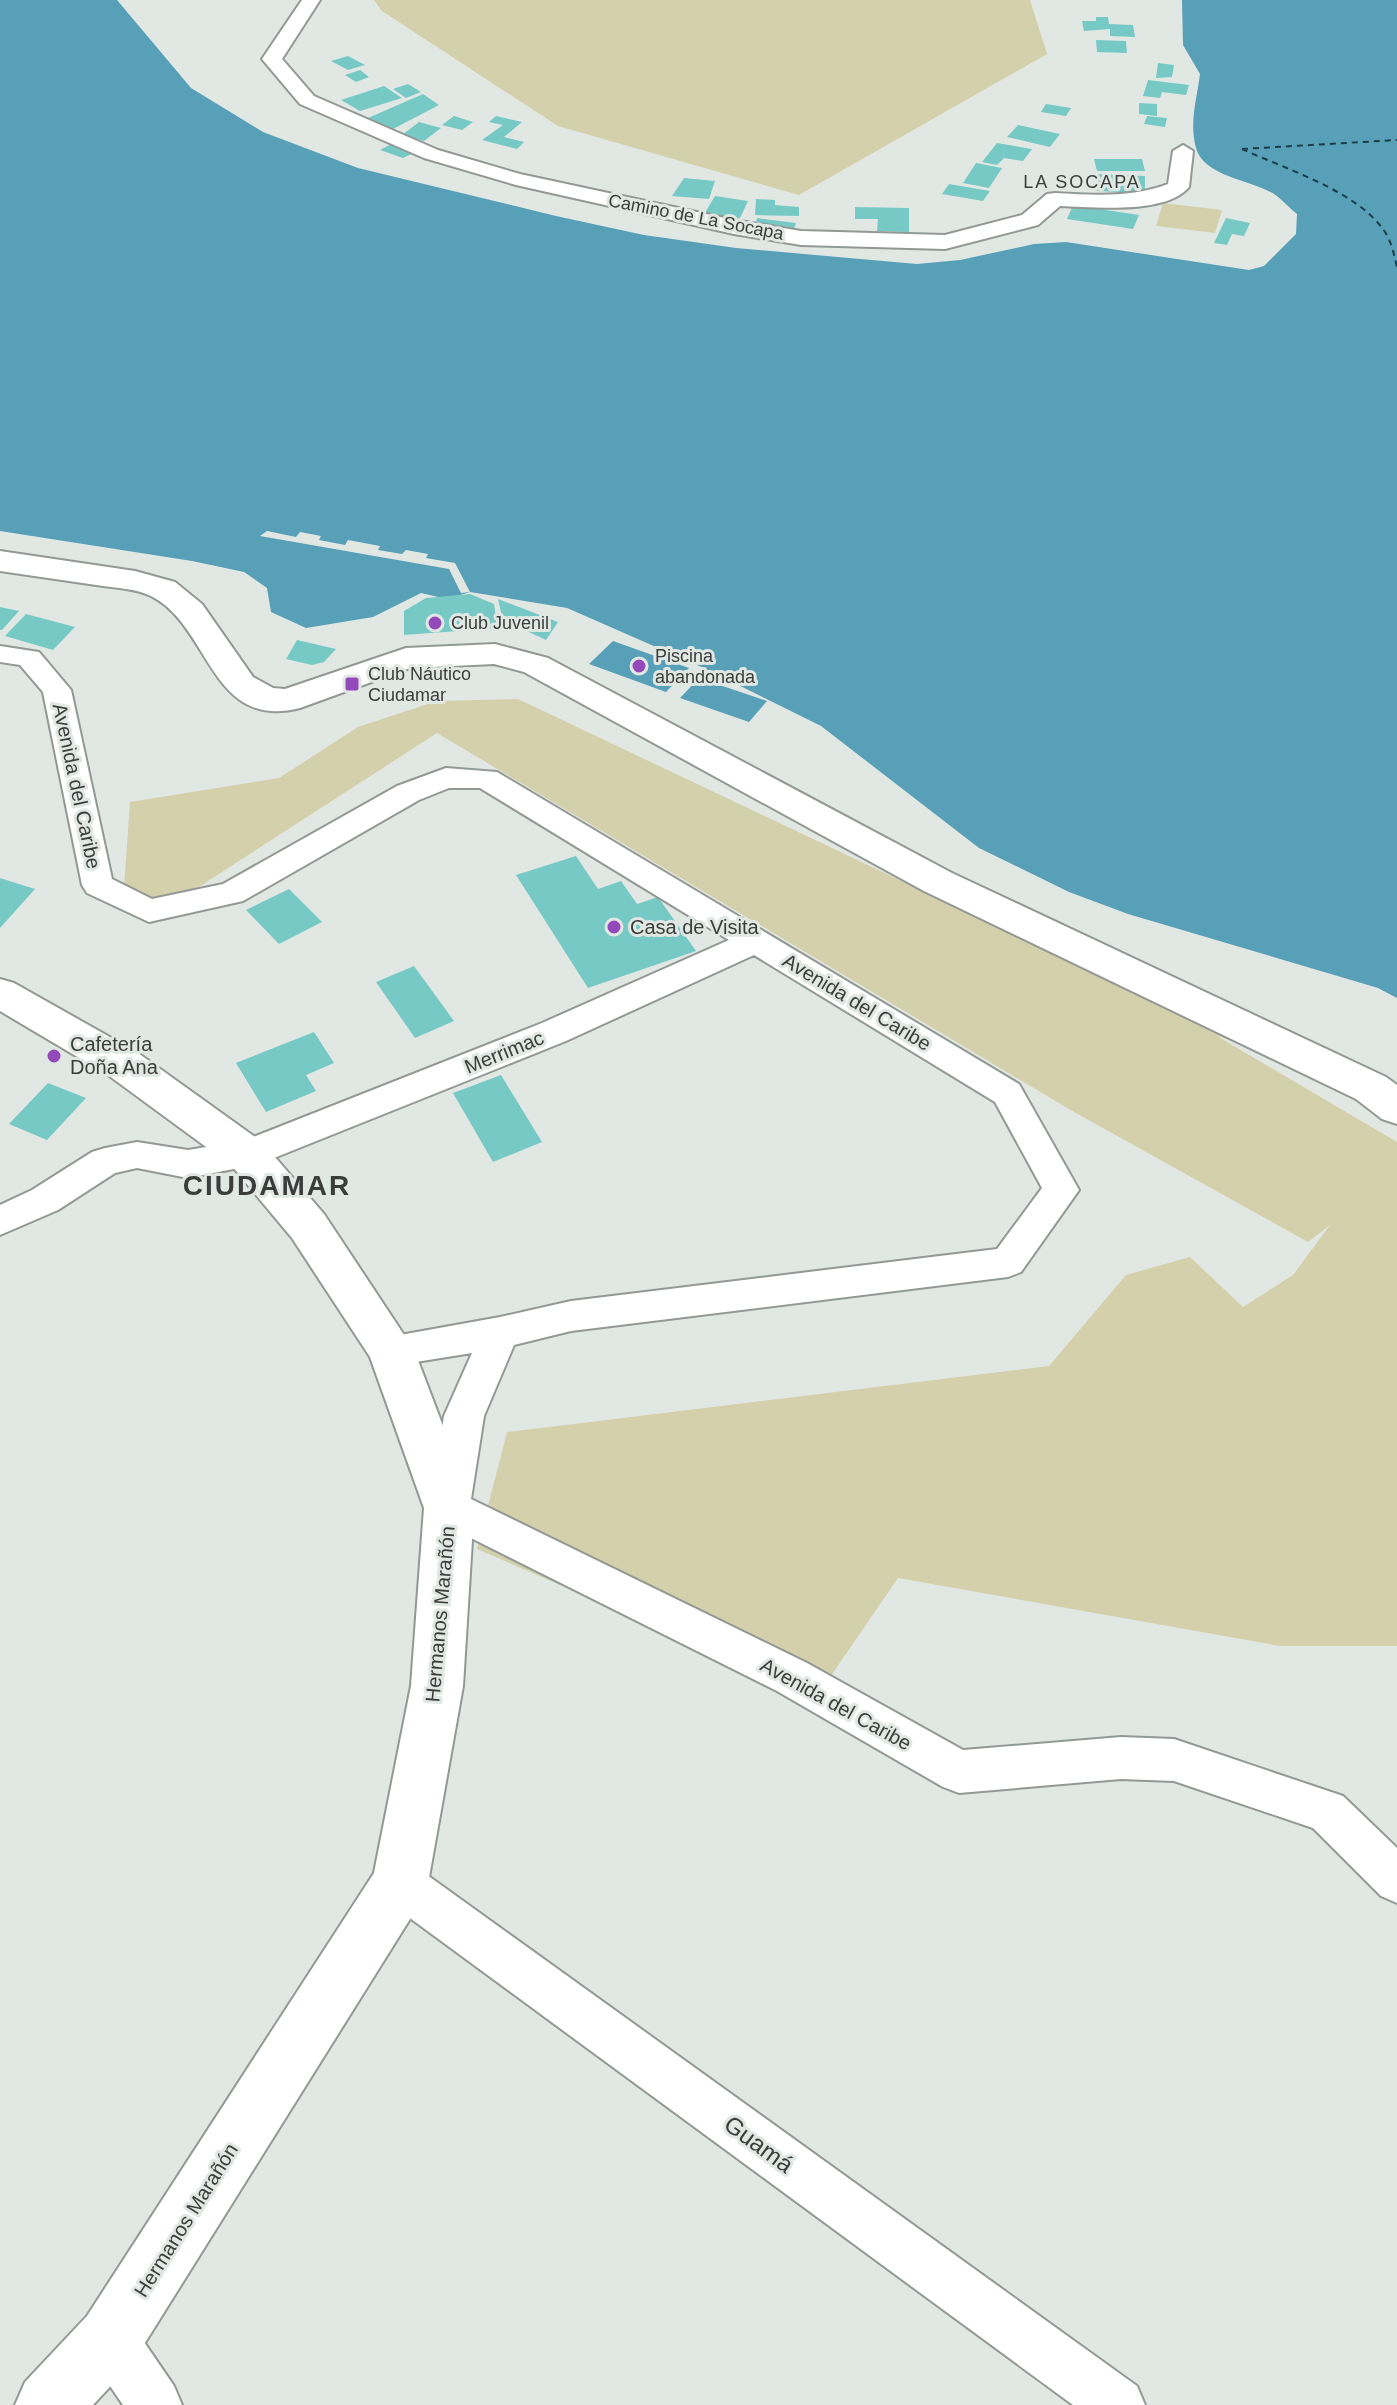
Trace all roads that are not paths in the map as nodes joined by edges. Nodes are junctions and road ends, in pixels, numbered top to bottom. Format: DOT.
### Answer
graph roads {
  1 [pos="311,0"];
  2 [pos="1183,151"];
  3 [pos="0,561"];
  4 [pos="0,654"];
  5 [pos="757,941"];
  6 [pos="0,993"];
  7 [pos="1397,1108"];
  8 [pos="247,1154"];
  9 [pos="0,1221"];
  10 [pos="500,1333"];
  11 [pos="391,1350"];
  12 [pos="449,1508"];
  13 [pos="1397,1880"];
  14 [pos="400,1883"];
  15 [pos="110,2339"];
  16 [pos="48,2405"];
  17 [pos="155,2405"];
  18 [pos="1118,2405"];
  1 -- 2 [label="street, Camino de La Socapa"];
  3 -- 7 [label="main road"];
  4 -- 5 [label="street, Avenida del Caribe"];
  5 -- 8 [label="street, Merrimac"];
  5 -- 10 [label="street, Avenida del Caribe"];
  6 -- 8 [label="main road, Hermanos Marañón"];
  8 -- 9 [label="street, Merrimac"];
  8 -- 11 [label="main road, Hermanos Marañón"];
  10 -- 11 [label="street, Avenida del Caribe"];
  10 -- 12 [label="street"];
  11 -- 12 [label="main road, Hermanos Marañón"];
  12 -- 13 [label="street, Avenida del Caribe"];
  12 -- 14 [label="main road, Hermanos Marañón"];
  14 -- 15 [label="main road, Hermanos Marañón"];
  14 -- 18 [label="street, Guamá"];
  15 -- 16 [label="main road, Hermanos Marañón"];
  15 -- 17 [label="street"];
}
